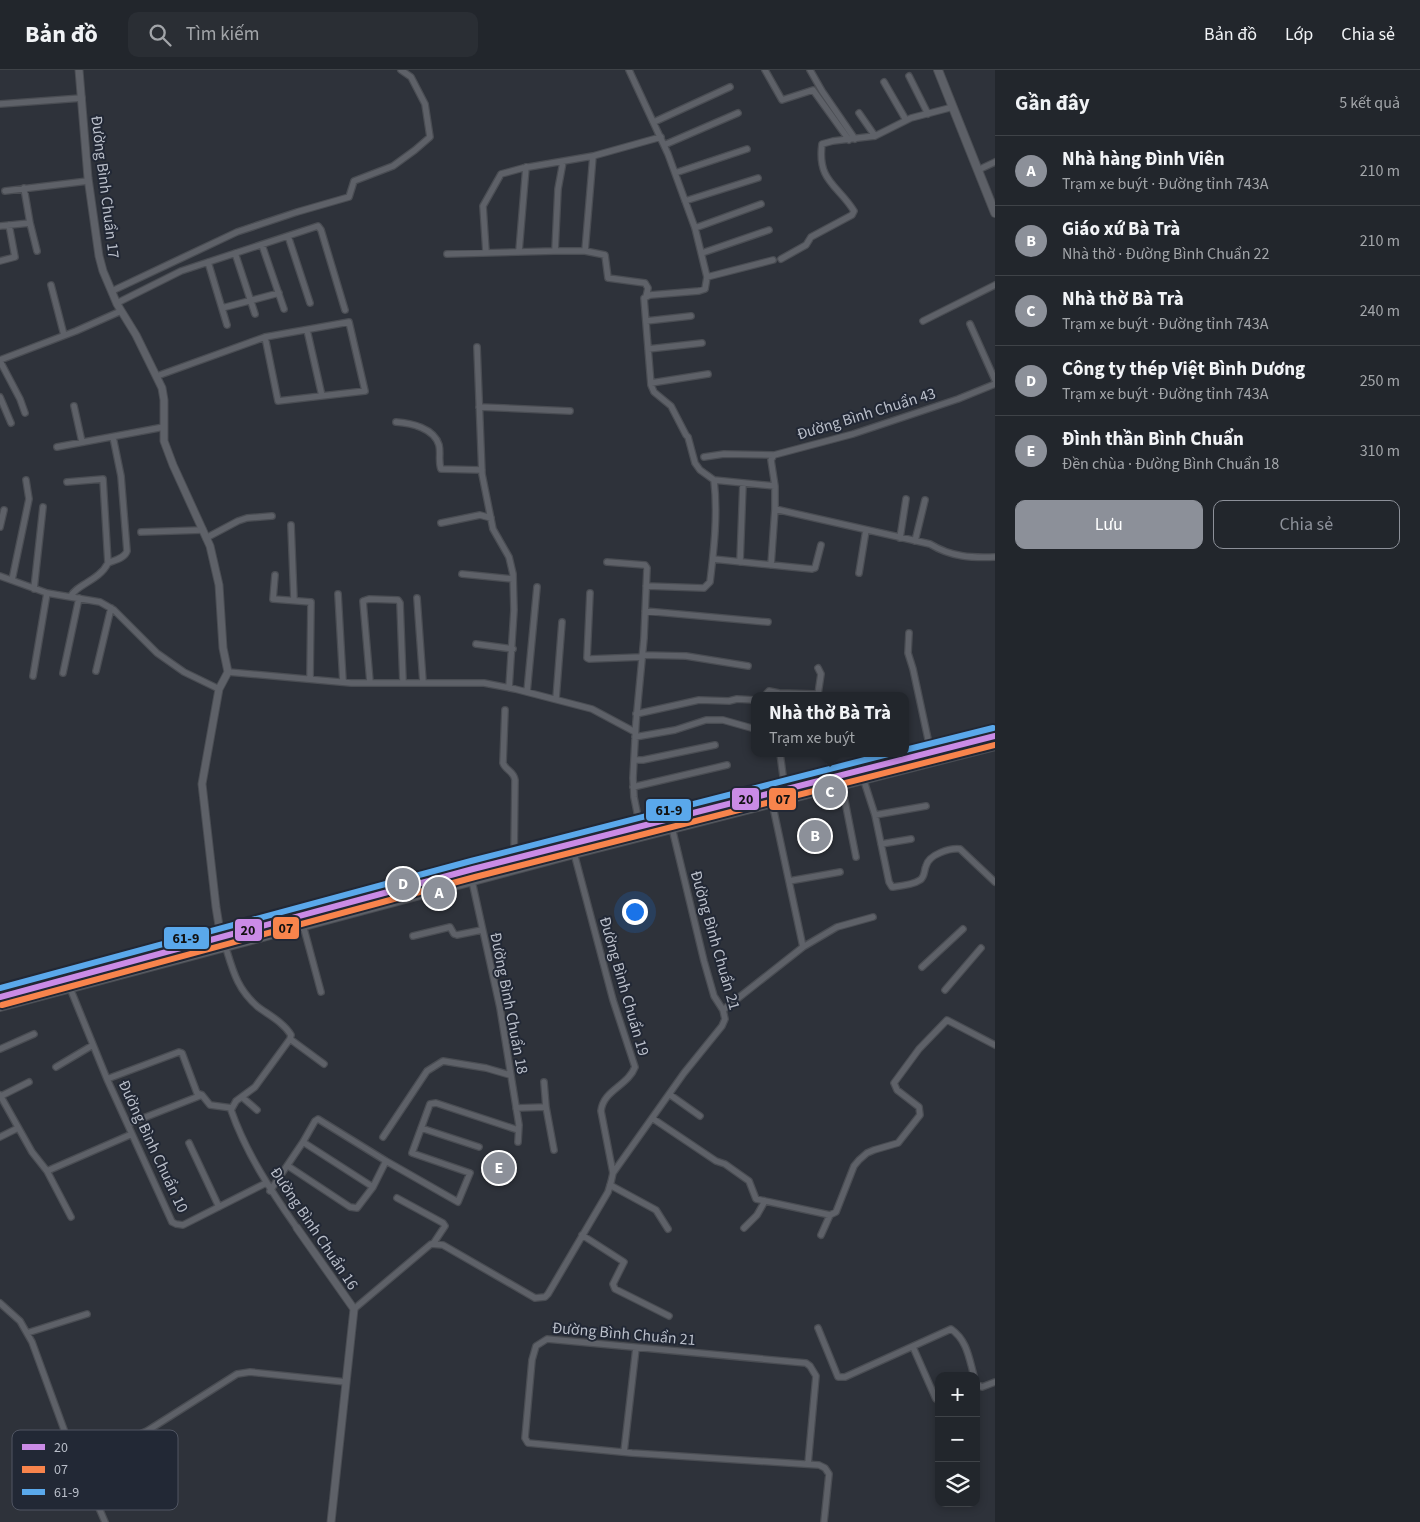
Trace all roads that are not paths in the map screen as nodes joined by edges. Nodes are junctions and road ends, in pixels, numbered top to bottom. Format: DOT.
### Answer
graph roads {
  1 [pos="80,70"];
  2 [pos="401,70"];
  3 [pos="630,70"];
  4 [pos="765,70"];
  5 [pos="810,70"];
  6 [pos="938,70"];
  7 [pos="909,76"];
  8 [pos="884,82"];
  9 [pos="730,87"];
  10 [pos="82,98"];
  11 [pos="0,104"];
  12 [pos="953,107"];
  13 [pos="738,113"];
  14 [pos="859,113"];
  15 [pos="928,114"];
  16 [pos="906,120"];
  17 [pos="654,122"];
  18 [pos="875,136"];
  19 [pos="660,138"];
  20 [pos="852,140"];
  21 [pos="664,145"];
  22 [pos="747,149"];
  23 [pos="594,156"];
  24 [pos="563,162"];
  25 [pos="995,162"];
  26 [pos="526,167"];
  27 [pos="978,170"];
  28 [pos="675,173"];
  29 [pos="758,178"];
  30 [pos="88,181"];
  31 [pos="24,188"];
  32 [pos="5,191"];
  33 [pos="685,201"];
  34 [pos="761,204"];
  35 [pos="995,212"];
  36 [pos="30,223"];
  37 [pos="9,225"];
  38 [pos="0,226"];
  39 [pos="695,228"];
  40 [pos="769,230"];
  41 [pos="288,236"];
  42 [pos="262,244"];
  43 [pos="37,251"];
  44 [pos="519,251"];
  45 [pos="554,251"];
  46 [pos="585,251"];
  47 [pos="486,252"];
  48 [pos="235,253"];
  49 [pos="702,253"];
  50 [pos="447,254"];
  51 [pos="782,259"];
  52 [pos="772,260"];
  53 [pos="0,261"];
  54 [pos="208,262"];
  55 [pos="707,277"];
  56 [pos="995,285"];
  57 [pos="51,286"];
  58 [pos="112,291"];
  59 [pos="279,293"];
  60 [pos="646,297"];
  61 [pos="250,300"];
  62 [pos="117,303"];
  63 [pos="310,303"];
  64 [pos="222,308"];
  65 [pos="284,309"];
  66 [pos="345,310"];
  67 [pos="121,311"];
  68 [pos="255,314"];
  69 [pos="691,316"];
  70 [pos="646,321"];
  71 [pos="923,321"];
  72 [pos="970,324"];
  73 [pos="227,325"];
  74 [pos="308,330"];
  75 [pos="64,335"];
  76 [pos="265,337"];
  77 [pos="702,343"];
  78 [pos="477,347"];
  79 [pos="648,350"];
  80 [pos="0,360"];
  81 [pos="708,374"];
  82 [pos="156,376"];
  83 [pos="995,382"];
  84 [pos="651,383"];
  85 [pos="322,396"];
  86 [pos="0,397"];
  87 [pos="74,406"];
  88 [pos="479,407"];
  89 [pos="570,411"];
  90 [pos="25,413"];
  91 [pos="396,422"];
  92 [pos="11,423"];
  93 [pos="164,427"];
  94 [pos="113,437"];
  95 [pos="82,442"];
  96 [pos="57,447"];
  97 [pos="774,455"];
  98 [pos="704,457"];
  99 [pos="482,470"];
  100 [pos="26,480"];
  101 [pos="714,480"];
  102 [pos="67,482"];
  103 [pos="743,483"];
  104 [pos="775,486"];
  105 [pos="906,500"];
  106 [pos="925,500"];
  107 [pos="43,507"];
  108 [pos="775,508"];
  109 [pos="4,510"];
  110 [pos="272,516"];
  111 [pos="491,518"];
  112 [pos="440,523"];
  113 [pos="0,526"];
  114 [pos="291,526"];
  115 [pos="203,530"];
  116 [pos="866,530"];
  117 [pos="141,532"];
  118 [pos="206,538"];
  119 [pos="900,538"];
  120 [pos="915,541"];
  121 [pos="821,546"];
  122 [pos="995,557"];
  123 [pos="713,559"];
  124 [pos="607,562"];
  125 [pos="740,562"];
  126 [pos="108,563"];
  127 [pos="771,565"];
  128 [pos="859,573"];
  129 [pos="462,574"];
  130 [pos="275,575"];
  131 [pos="0,576"];
  132 [pos="513,579"];
  133 [pos="12,580"];
  134 [pos="646,586"];
  135 [pos="537,588"];
  136 [pos="34,589"];
  137 [pos="590,592"];
  138 [pos="47,593"];
  139 [pos="338,594"];
  140 [pos="72,596"];
  141 [pos="80,598"];
  142 [pos="417,598"];
  143 [pos="294,600"];
  144 [pos="111,608"];
  145 [pos="645,611"];
  146 [pos="562,622"];
  147 [pos="768,622"];
  148 [pos="909,633"];
  149 [pos="476,644"];
  150 [pos="513,649"];
  151 [pos="642,656"];
  152 [pos="748,666"];
  153 [pos="818,668"];
  154 [pos="96,671"];
  155 [pos="228,672"];
  156 [pos="64,673"];
  157 [pos="33,676"];
  158 [pos="310,679"];
  159 [pos="343,682"];
  160 [pos="370,682"];
  161 [pos="403,682"];
  162 [pos="424,682"];
  163 [pos="509,688"];
  164 [pos="219,690"];
  165 [pos="527,692"];
  166 [pos="819,692"];
  167 [pos="556,699"];
  168 [pos="751,700"];
  169 [pos="504,710"];
  170 [pos="636,714"];
  171 [pos="751,728"];
  172 [pos="635,735"];
  173 [pos="995,736"];
  174 [pos="715,745"];
  175 [pos="995,746"];
  176 [pos="931,753"];
  177 [pos="781,757"];
  178 [pos="829,757"];
  179 [pos="634,760"];
  180 [pos="727,765"];
  181 [pos="833,779"];
  182 [pos="864,781"];
  183 [pos="819,782"];
  184 [pos="842,786"];
  185 [pos="633,787"];
  186 [pos="785,791"];
  187 [pos="822,791"];
  188 [pos="772,802"];
  189 [pos="926,806"];
  190 [pos="875,816"];
  191 [pos="640,827"];
  192 [pos="672,828"];
  193 [pos="911,839"];
  194 [pos="882,844"];
  195 [pos="574,854"];
  196 [pos="856,856"];
  197 [pos="514,859"];
  198 [pos="473,869"];
  199 [pos="840,872"];
  200 [pos="472,881"];
  201 [pos="789,881"];
  202 [pos="995,882"];
  203 [pos="873,916"];
  204 [pos="303,925"];
  205 [pos="962,929"];
  206 [pos="482,930"];
  207 [pos="413,936"];
  208 [pos="221,938"];
  209 [pos="225,946"];
  210 [pos="803,947"];
  211 [pos="980,948"];
  212 [pos="922,967"];
  213 [pos="85,974"];
  214 [pos="87,984"];
  215 [pos="70,988"];
  216 [pos="945,990"];
  217 [pos="321,992"];
  218 [pos="0,997"];
  219 [pos="0,1007"];
  220 [pos="723,1010"];
  221 [pos="34,1034"];
  222 [pos="290,1039"];
  223 [pos="995,1045"];
  224 [pos="93,1046"];
  225 [pos="0,1049"];
  226 [pos="324,1064"];
  227 [pos="56,1067"];
  228 [pos="510,1076"];
  229 [pos="108,1079"];
  230 [pos="29,1082"];
  231 [pos="544,1082"];
  232 [pos="669,1094"];
  233 [pos="202,1095"];
  234 [pos="0,1096"];
  235 [pos="242,1097"];
  236 [pos="546,1107"];
  237 [pos="232,1108"];
  238 [pos="516,1108"];
  239 [pos="257,1110"];
  240 [pos="700,1116"];
  241 [pos="652,1118"];
  242 [pos="128,1124"];
  243 [pos="18,1128"];
  244 [pos="421,1128"];
  245 [pos="518,1130"];
  246 [pos="132,1134"];
  247 [pos="0,1137"];
  248 [pos="382,1137"];
  249 [pos="304,1142"];
  250 [pos="518,1142"];
  251 [pos="188,1143"];
  252 [pos="479,1147"];
  253 [pos="554,1150"];
  254 [pos="386,1161"];
  255 [pos="288,1166"];
  256 [pos="47,1171"];
  257 [pos="613,1173"];
  258 [pos="266,1183"];
  259 [pos="610,1185"];
  260 [pos="373,1187"];
  261 [pos="270,1191"];
  262 [pos="398,1198"];
  263 [pos="765,1202"];
  264 [pos="219,1207"];
  265 [pos="830,1215"];
  266 [pos="71,1217"];
  267 [pos="297,1228"];
  268 [pos="744,1228"];
  269 [pos="668,1229"];
  270 [pos="582,1235"];
  271 [pos="821,1235"];
  272 [pos="433,1244"];
  273 [pos="0,1303"];
  274 [pos="354,1309"];
  275 [pos="87,1314"];
  276 [pos="669,1316"];
  277 [pos="818,1328"];
  278 [pos="27,1333"];
  279 [pos="913,1347"];
  280 [pos="636,1348"];
  281 [pos="973,1372"];
  282 [pos="346,1382"];
  283 [pos="995,1382"];
  284 [pos="980,1386"];
  285 [pos="935,1397"];
  286 [pos="64,1430"];
  287 [pos="149,1430"];
  288 [pos="624,1452"];
  289 [pos="808,1464"];
  290 [pos="100,1510"];
  291 [pos="105,1522"];
  292 [pos="331,1522"];
  293 [pos="824,1522"];
  1 -- 10 [label="street, Đường Bình Chuẩn 17"];
  2 -- 58 [label="street"];
  3 -- 17 [label="street"];
  4 -- 20 [label="street"];
  5 -- 20 [label="street"];
  6 -- 12 [label="main road"];
  7 -- 15 [label="street"];
  8 -- 16 [label="street"];
  9 -- 17 [label="street"];
  10 -- 11 [label="street"];
  10 -- 30 [label="street, Đường Bình Chuẩn 17"];
  12 -- 15 [label="street"];
  12 -- 27 [label="main road"];
  13 -- 21 [label="street"];
  14 -- 18 [label="street"];
  15 -- 16 [label="street"];
  16 -- 18 [label="street"];
  17 -- 19 [label="street"];
  18 -- 20 [label="street"];
  19 -- 21 [label="street"];
  19 -- 23 [label="street"];
  20 -- 51 [label="street"];
  21 -- 28 [label="street"];
  22 -- 28 [label="street"];
  23 -- 24 [label="street"];
  23 -- 46 [label="street"];
  24 -- 26 [label="street"];
  24 -- 45 [label="street"];
  25 -- 27 [label="street"];
  26 -- 44 [label="street"];
  26 -- 47 [label="street"];
  27 -- 35 [label="main road"];
  28 -- 33 [label="street"];
  29 -- 33 [label="street"];
  30 -- 31 [label="street"];
  30 -- 58 [label="street, Đường Bình Chuẩn 17"];
  31 -- 32 [label="street"];
  31 -- 36 [label="street"];
  33 -- 39 [label="street"];
  34 -- 39 [label="street"];
  36 -- 37 [label="street"];
  36 -- 43 [label="street"];
  37 -- 38 [label="street"];
  37 -- 53 [label="street"];
  39 -- 49 [label="street"];
  40 -- 49 [label="street"];
  41 -- 42 [label="street"];
  41 -- 63 [label="street"];
  41 -- 66 [label="street"];
  42 -- 48 [label="street"];
  42 -- 59 [label="street"];
  44 -- 45 [label="street"];
  44 -- 47 [label="street"];
  45 -- 46 [label="street"];
  46 -- 60 [label="street"];
  47 -- 50 [label="street"];
  48 -- 54 [label="street"];
  48 -- 61 [label="street"];
  49 -- 55 [label="street"];
  52 -- 55 [label="street"];
  54 -- 62 [label="street"];
  54 -- 64 [label="street"];
  55 -- 60 [label="street"];
  56 -- 71 [label="street"];
  57 -- 75 [label="street"];
  58 -- 62 [label="street, Đường Bình Chuẩn 17"];
  59 -- 61 [label="street"];
  59 -- 65 [label="street"];
  60 -- 70 [label="street"];
  61 -- 64 [label="street"];
  61 -- 68 [label="street"];
  62 -- 67 [label="street, Đường Bình Chuẩn 17"];
  64 -- 73 [label="street"];
  67 -- 75 [label="street"];
  67 -- 82 [label="street, Đường Bình Chuẩn 17"];
  69 -- 70 [label="street"];
  70 -- 79 [label="street"];
  72 -- 83 [label="street"];
  74 -- 76 [label="street"];
  74 -- 85 [label="street"];
  74 -- 85 [label="street"];
  75 -- 80 [label="street"];
  76 -- 82 [label="street"];
  76 -- 85 [label="street"];
  77 -- 79 [label="street"];
  78 -- 88 [label="street"];
  79 -- 84 [label="street"];
  80 -- 90 [label="street"];
  81 -- 84 [label="street"];
  82 -- 93 [label="street, Đường Bình Chuẩn 17"];
  83 -- 97 [label="street, Đường Bình Chuẩn 43"];
  84 -- 101 [label="street"];
  86 -- 92 [label="street"];
  87 -- 95 [label="street"];
  88 -- 89 [label="street"];
  88 -- 99 [label="street"];
  91 -- 99 [label="street"];
  93 -- 94 [label="street"];
  93 -- 115 [label="street, Đường Bình Chuẩn 17"];
  94 -- 95 [label="street"];
  94 -- 126 [label="street"];
  95 -- 96 [label="street"];
  97 -- 98 [label="street, Đường Bình Chuẩn 43"];
  97 -- 104 [label="street"];
  99 -- 111 [label="street"];
  100 -- 133 [label="street"];
  101 -- 103 [label="street"];
  101 -- 123 [label="street"];
  102 -- 126 [label="street"];
  103 -- 104 [label="street"];
  103 -- 125 [label="street"];
  104 -- 108 [label="street"];
  105 -- 119 [label="street"];
  106 -- 120 [label="street"];
  107 -- 136 [label="street"];
  108 -- 116 [label="street"];
  108 -- 127 [label="street"];
  109 -- 113 [label="street"];
  110 -- 118 [label="street"];
  111 -- 112 [label="street"];
  111 -- 132 [label="street"];
  114 -- 143 [label="street"];
  115 -- 117 [label="street"];
  115 -- 118 [label="street, Đường Bình Chuẩn 17"];
  116 -- 119 [label="street"];
  116 -- 128 [label="street"];
  118 -- 155 [label="street, Đường Bình Chuẩn 17"];
  119 -- 120 [label="street"];
  120 -- 122 [label="street"];
  121 -- 127 [label="street"];
  123 -- 125 [label="street"];
  123 -- 134 [label="street"];
  124 -- 134 [label="street"];
  125 -- 127 [label="street"];
  126 -- 140 [label="street"];
  129 -- 132 [label="street"];
  130 -- 143 [label="street"];
  131 -- 133 [label="street"];
  132 -- 150 [label="street"];
  133 -- 136 [label="street"];
  134 -- 145 [label="street"];
  135 -- 165 [label="street"];
  136 -- 138 [label="street"];
  137 -- 151 [label="street"];
  138 -- 140 [label="street"];
  138 -- 157 [label="street"];
  139 -- 159 [label="street"];
  140 -- 141 [label="street"];
  141 -- 144 [label="street"];
  141 -- 156 [label="street"];
  142 -- 162 [label="street"];
  143 -- 158 [label="street"];
  144 -- 154 [label="street"];
  144 -- 164 [label="street"];
  145 -- 147 [label="street"];
  145 -- 151 [label="street"];
  146 -- 167 [label="street"];
  148 -- 176 [label="street"];
  149 -- 150 [label="street"];
  150 -- 163 [label="street"];
  151 -- 152 [label="street"];
  151 -- 170 [label="street"];
  153 -- 166 [label="street"];
  155 -- 158 [label="street"];
  155 -- 164 [label="street"];
  158 -- 159 [label="street"];
  159 -- 160 [label="street"];
  160 -- 161 [label="street"];
  160 -- 161 [label="street"];
  161 -- 162 [label="street"];
  162 -- 163 [label="street"];
  163 -- 165 [label="street"];
  164 -- 208 [label="street"];
  165 -- 167 [label="street"];
  167 -- 172 [label="street"];
  168 -- 170 [label="street"];
  169 -- 197 [label="street"];
  170 -- 172 [label="street"];
  171 -- 172 [label="street"];
  172 -- 179 [label="street"];
  173 -- 176 [label="main road"];
  174 -- 179 [label="street"];
  175 -- 182 [label="main road"];
  176 -- 181 [label="main road"];
  177 -- 186 [label="street"];
  178 -- 181 [label="street"];
  179 -- 185 [label="street"];
  180 -- 185 [label="street"];
  181 -- 183 [label="main road"];
  182 -- 184 [label="main road"];
  182 -- 190 [label="street"];
  183 -- 186 [label="main road"];
  183 -- 187 [label="main road"];
  184 -- 187 [label="main road"];
  184 -- 196 [label="street"];
  185 -- 191 [label="street"];
  186 -- 191 [label="main road"];
  187 -- 188 [label="main road"];
  188 -- 192 [label="main road"];
  188 -- 201 [label="street"];
  189 -- 190 [label="street"];
  190 -- 194 [label="street"];
  191 -- 197 [label="main road"];
  192 -- 195 [label="main road"];
  192 -- 220 [label="street, Đường Bình Chuẩn 21"];
  193 -- 194 [label="street"];
  194 -- 202 [label="street"];
  195 -- 200 [label="main road"];
  195 -- 257 [label="street, Đường Bình Chuẩn 19"];
  197 -- 198 [label="main road"];
  198 -- 200 [label="street, Đường Bình Chuẩn 18"];
  198 -- 208 [label="main road"];
  199 -- 201 [label="street"];
  200 -- 204 [label="main road"];
  200 -- 206 [label="street, Đường Bình Chuẩn 18"];
  201 -- 210 [label="street"];
  203 -- 210 [label="street"];
  204 -- 209 [label="main road"];
  204 -- 217 [label="street"];
  205 -- 212 [label="street"];
  206 -- 207 [label="street"];
  206 -- 228 [label="street, Đường Bình Chuẩn 18"];
  208 -- 209 [label="main road"];
  208 -- 213 [label="main road"];
  209 -- 214 [label="main road"];
  209 -- 222 [label="street"];
  210 -- 220 [label="street"];
  211 -- 216 [label="street"];
  213 -- 214 [label="main road"];
  213 -- 218 [label="main road"];
  214 -- 215 [label="main road"];
  215 -- 219 [label="main road"];
  215 -- 224 [label="street, Đường Bình Chuẩn 10"];
  220 -- 232 [label="street, Đường Bình Chuẩn 21"];
  221 -- 225 [label="street"];
  222 -- 226 [label="street"];
  222 -- 235 [label="street"];
  223 -- 265 [label="street"];
  224 -- 227 [label="street"];
  224 -- 229 [label="street, Đường Bình Chuẩn 10"];
  228 -- 238 [label="street, Đường Bình Chuẩn 18"];
  228 -- 248 [label="street"];
  229 -- 233 [label="street"];
  229 -- 242 [label="street, Đường Bình Chuẩn 10"];
  230 -- 234 [label="street"];
  231 -- 236 [label="street"];
  232 -- 240 [label="street"];
  232 -- 241 [label="street, Đường Bình Chuẩn 21"];
  233 -- 237 [label="street"];
  233 -- 242 [label="street"];
  234 -- 243 [label="street"];
  235 -- 237 [label="street"];
  235 -- 239 [label="street"];
  236 -- 238 [label="street"];
  236 -- 253 [label="street"];
  237 -- 258 [label="street, Đường Bình Chuẩn 16"];
  238 -- 245 [label="street, Đường Bình Chuẩn 18"];
  241 -- 257 [label="street, Đường Bình Chuẩn 21"];
  241 -- 263 [label="street"];
  242 -- 246 [label="street, Đường Bình Chuẩn 10"];
  243 -- 247 [label="street"];
  243 -- 256 [label="street"];
  244 -- 245 [label="street"];
  244 -- 252 [label="street"];
  244 -- 254 [label="street"];
  245 -- 250 [label="street, Đường Bình Chuẩn 18"];
  246 -- 256 [label="street"];
  246 -- 264 [label="street, Đường Bình Chuẩn 10"];
  249 -- 254 [label="street"];
  249 -- 255 [label="street"];
  249 -- 260 [label="street"];
  251 -- 264 [label="street"];
  254 -- 260 [label="street"];
  255 -- 260 [label="street"];
  255 -- 261 [label="street"];
  256 -- 266 [label="street"];
  257 -- 259 [label="street"];
  258 -- 261 [label="street, Đường Bình Chuẩn 16"];
  258 -- 264 [label="street, Đường Bình Chuẩn 10"];
  259 -- 269 [label="street"];
  259 -- 270 [label="street"];
  261 -- 267 [label="street, Đường Bình Chuẩn 16"];
  262 -- 272 [label="street"];
  263 -- 265 [label="street"];
  263 -- 268 [label="street"];
  265 -- 271 [label="street"];
  267 -- 274 [label="street, Đường Bình Chuẩn 16"];
  270 -- 272 [label="street"];
  270 -- 276 [label="street"];
  272 -- 274 [label="street"];
  273 -- 278 [label="street"];
  274 -- 282 [label="street"];
  275 -- 278 [label="street"];
  277 -- 279 [label="street"];
  278 -- 286 [label="street"];
  279 -- 281 [label="street"];
  279 -- 285 [label="street"];
  280 -- 288 [label="street"];
  280 -- 288 [label="street, Đường Bình Chuẩn 21"];
  280 -- 289 [label="street, Đường Bình Chuẩn 21"];
  282 -- 287 [label="street"];
  282 -- 292 [label="street"];
  283 -- 284 [label="street"];
  288 -- 289 [label="street, Đường Bình Chuẩn 21"];
  289 -- 293 [label="street, Đường Bình Chuẩn 21"];
  290 -- 291 [label="street"];
}
